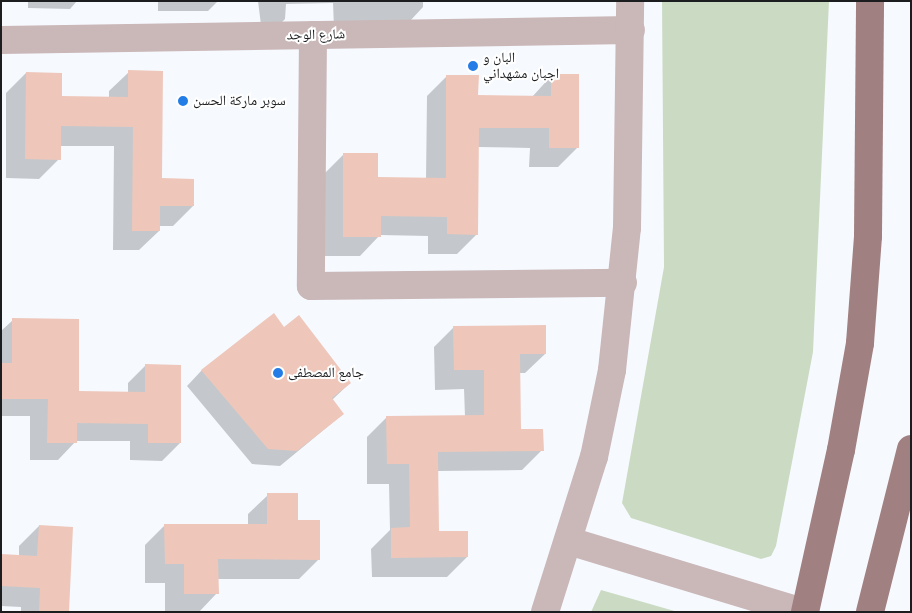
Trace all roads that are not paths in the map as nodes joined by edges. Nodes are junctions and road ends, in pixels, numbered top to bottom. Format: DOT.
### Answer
graph roads {
  1 [pos="630,1"];
  2 [pos="870,1"];
  3 [pos="631,30"];
  4 [pos="313,35"];
  5 [pos="1,40"];
  6 [pos="623,283"];
  7 [pos="911,450"];
  8 [pos="569,541"];
  9 [pos="545,612"];
  10 [pos="804,612"];
  11 [pos="870,612"];
  1 -- 3 [label="street"];
  2 -- 10 [label="main road"];
  3 -- 4 [label="street, شارع الوجد"];
  3 -- 6 [label="street"];
  4 -- 5 [label="street, شارع الوجد"];
  4 -- 6 [label="street"];
  6 -- 8 [label="street"];
  7 -- 11 [label="main road"];
  8 -- 9 [label="street"];
  8 -- 10 [label="street"];
}
